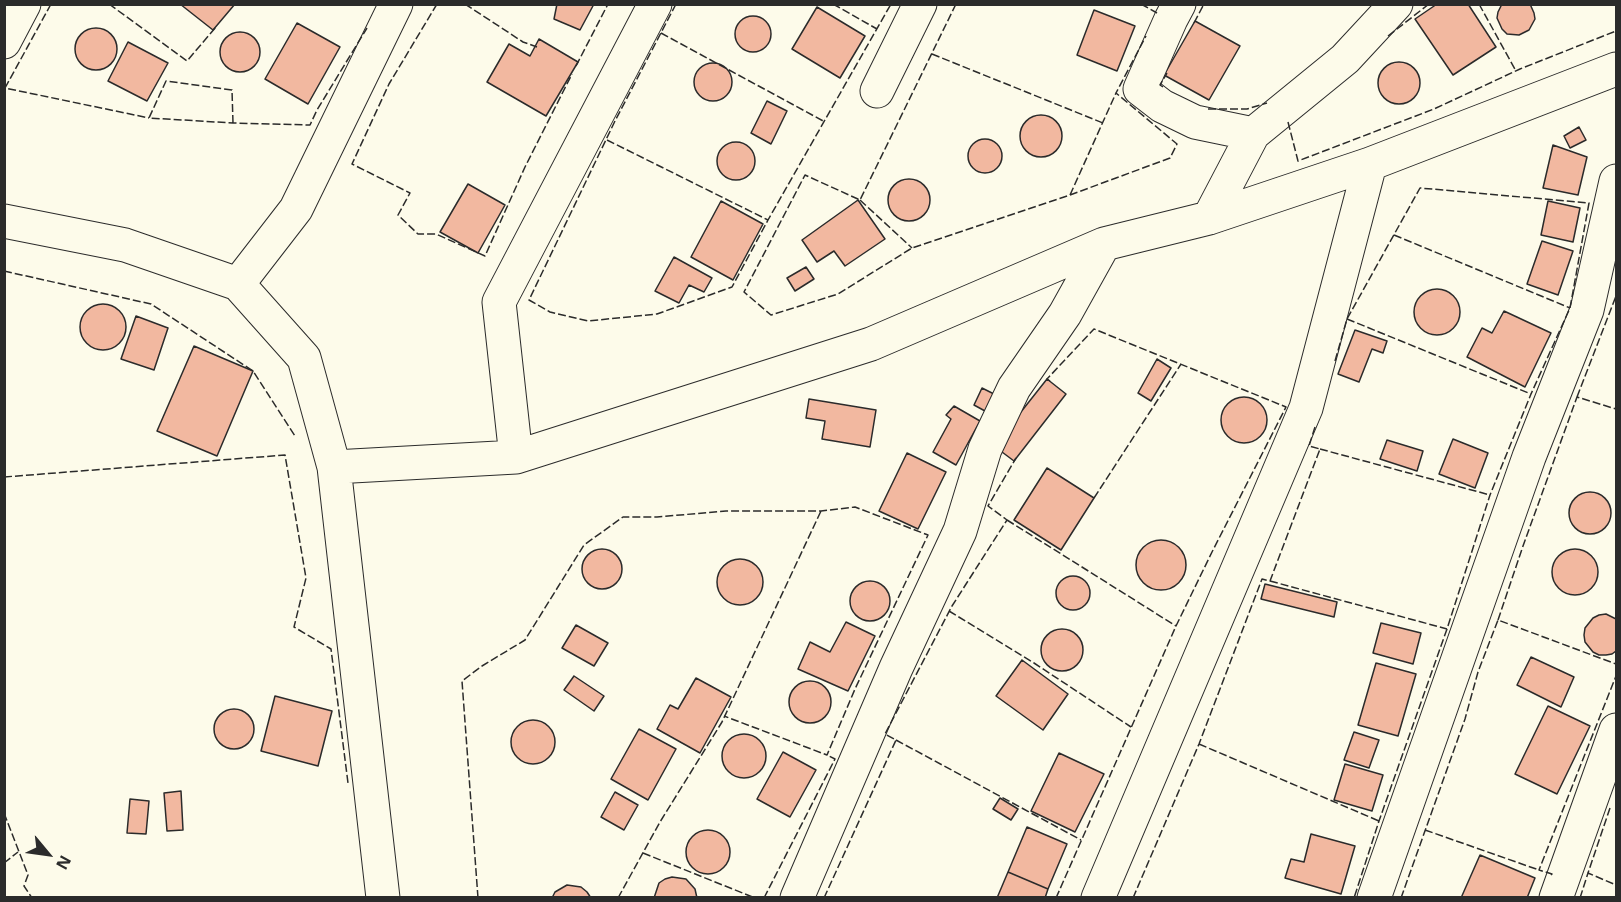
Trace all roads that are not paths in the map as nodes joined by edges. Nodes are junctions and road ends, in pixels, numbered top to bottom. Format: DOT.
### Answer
graph roads {
  1 [pos="24,4"];
  2 [pos="396,4"];
  3 [pos="655,4"];
  4 [pos="920,4"];
  5 [pos="1179,4"];
  6 [pos="1396,4"];
  7 [pos="4,42"];
  8 [pos="1617,69"];
  9 [pos="877,91"];
  10 [pos="1253,134"];
  11 [pos="1370,164"];
  12 [pos="1617,181"];
  13 [pos="1209,218"];
  14 [pos="4,220"];
  15 [pos="1104,244"];
  16 [pos="238,284"];
  17 [pos="516,457"];
  18 [pos="334,467"];
  19 [pos="1617,730"];
  20 [pos="383,897"];
  21 [pos="796,897"];
  22 [pos="1098,897"];
  23 [pos="1374,897"];
  24 [pos="1556,897"];
  1 -- 7 [label="street"];
  2 -- 16 [label="street"];
  3 -- 17 [label="street"];
  4 -- 9 [label="street"];
  5 -- 10 [label="street"];
  6 -- 10 [label="street"];
  8 -- 11 [label="street"];
  10 -- 13 [label="street"];
  11 -- 13 [label="street"];
  11 -- 22 [label="street"];
  12 -- 23 [label="street"];
  13 -- 15 [label="street"];
  14 -- 16 [label="street"];
  15 -- 17 [label="street"];
  15 -- 21 [label="street"];
  16 -- 18 [label="street"];
  17 -- 18 [label="street"];
  18 -- 20 [label="street"];
  19 -- 24 [label="street"];
}
